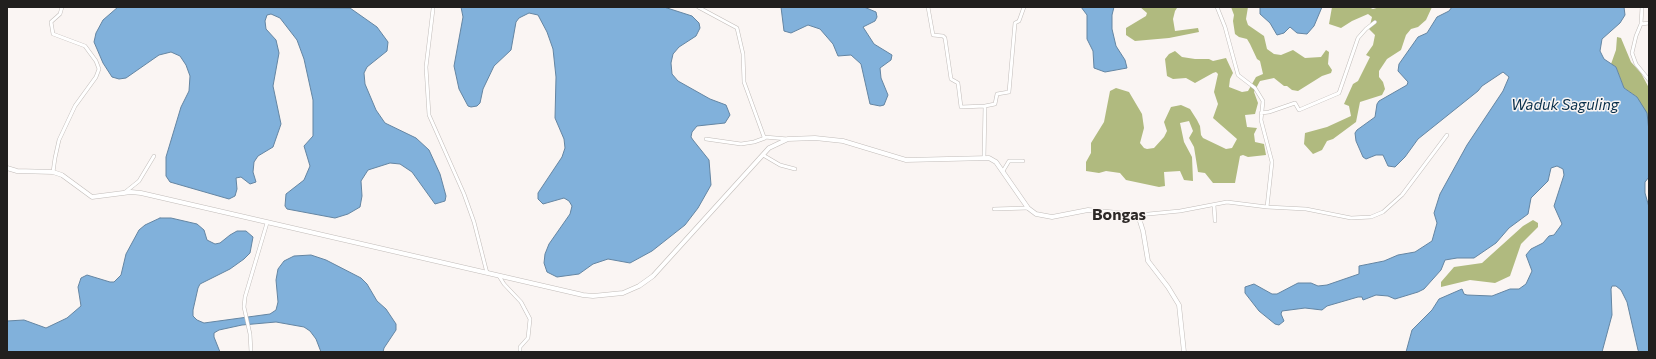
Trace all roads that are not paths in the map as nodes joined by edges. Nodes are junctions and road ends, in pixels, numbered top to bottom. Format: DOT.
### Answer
graph roads {
  1 [pos="62,7"];
  2 [pos="698,7"];
  3 [pos="928,7"];
  4 [pos="1024,7"];
  5 [pos="1217,7"];
  6 [pos="1642,7"];
  7 [pos="433,10"];
  8 [pos="1375,22"];
  9 [pos="1649,23"];
  10 [pos="1641,24"];
  11 [pos="1649,79"];
  12 [pos="985,106"];
  13 [pos="1261,113"];
  14 [pos="1447,135"];
  15 [pos="706,138"];
  16 [pos="765,138"];
  17 [pos="788,139"];
  18 [pos="763,155"];
  19 [pos="154,156"];
  20 [pos="984,158"];
  21 [pos="1023,161"];
  22 [pos="7,168"];
  23 [pos="795,169"];
  24 [pos="1003,171"];
  25 [pos="53,172"];
  26 [pos="123,194"];
  27 [pos="1214,205"];
  28 [pos="1267,207"];
  29 [pos="1028,208"];
  30 [pos="994,209"];
  31 [pos="1138,215"];
  32 [pos="1215,221"];
  33 [pos="267,223"];
  34 [pos="487,273"];
  35 [pos="498,275"];
  36 [pos="251,352"];
  37 [pos="520,352"];
  38 [pos="1184,352"];
  1 -- 25 [label="street"];
  2 -- 16 [label="street"];
  3 -- 12 [label="street"];
  4 -- 12 [label="street"];
  5 -- 13 [label="street"];
  6 -- 10 [label="street"];
  7 -- 34 [label="street"];
  8 -- 13 [label="street"];
  9 -- 10 [label="street"];
  10 -- 11 [label="street"];
  12 -- 20 [label="street"];
  13 -- 28 [label="street"];
  14 -- 28 [label="street"];
  15 -- 16 [label="street"];
  16 -- 17 [label="street"];
  17 -- 18 [label="main road"];
  17 -- 20 [label="main road"];
  18 -- 23 [label="street"];
  18 -- 35 [label="main road"];
  19 -- 26 [label="street"];
  20 -- 24 [label="main road"];
  21 -- 24 [label="street"];
  22 -- 25 [label="main road"];
  24 -- 29 [label="main road"];
  25 -- 26 [label="main road"];
  26 -- 33 [label="main road"];
  27 -- 28 [label="street"];
  27 -- 31 [label="street"];
  27 -- 32 [label="street"];
  29 -- 30 [label="street"];
  29 -- 31 [label="main road"];
  31 -- 38 [label="main road"];
  33 -- 34 [label="main road"];
  33 -- 36 [label="street"];
  34 -- 35 [label="main road"];
  35 -- 37 [label="street"];
}
